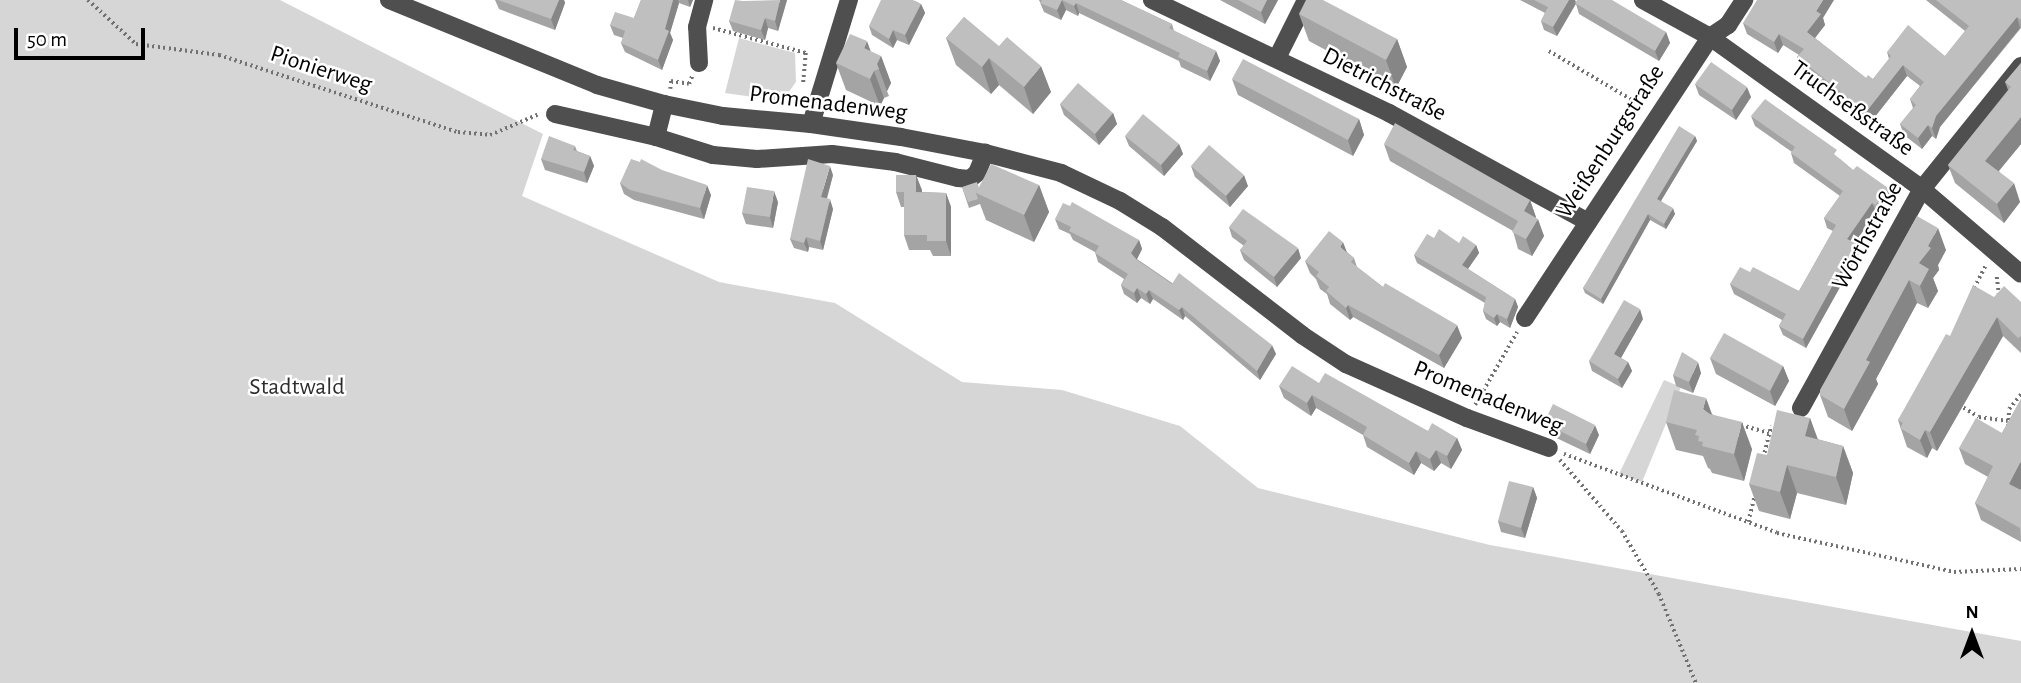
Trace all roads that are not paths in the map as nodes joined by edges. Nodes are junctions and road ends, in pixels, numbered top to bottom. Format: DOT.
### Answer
graph roads {
  1 [pos="389,0"];
  2 [pos="704,0"];
  3 [pos="849,0"];
  4 [pos="1152,0"];
  5 [pos="1306,0"];
  6 [pos="1643,0"];
  7 [pos="1744,0"];
  8 [pos="1710,37"];
  9 [pos="1277,58"];
  10 [pos="699,63"];
  11 [pos="2021,66"];
  12 [pos="666,104"];
  13 [pos="555,114"];
  14 [pos="811,124"];
  15 [pos="656,137"];
  16 [pos="985,153"];
  17 [pos="1922,189"];
  18 [pos="1588,222"];
  19 [pos="2021,274"];
  20 [pos="1525,317"];
  21 [pos="1801,408"];
  22 [pos="1549,448"];
  1 -- 12 [label="street, Promenadenweg"];
  2 -- 10 [label="street"];
  3 -- 14 [label="street"];
  4 -- 9 [label="street, Dietrichstraße"];
  5 -- 9 [label="street"];
  6 -- 8 [label="street, Truchseßstraße"];
  7 -- 8 [label="street, Weißenburgstraße"];
  8 -- 17 [label="street, Truchseßstraße"];
  8 -- 18 [label="street, Weißenburgstraße"];
  9 -- 18 [label="street, Dietrichstraße"];
  11 -- 17 [label="street, Wörthstraße"];
  12 -- 14 [label="street, Promenadenweg"];
  12 -- 15 [label="street"];
  13 -- 15 [label="street, Promenadenweg"];
  14 -- 16 [label="street, Promenadenweg"];
  15 -- 16 [label="street, Promenadenweg"];
  16 -- 22 [label="street, Promenadenweg"];
  17 -- 19 [label="street, Truchseßstraße"];
  17 -- 21 [label="street, Wörthstraße"];
  18 -- 20 [label="street, Weißenburgstraße"];
}
